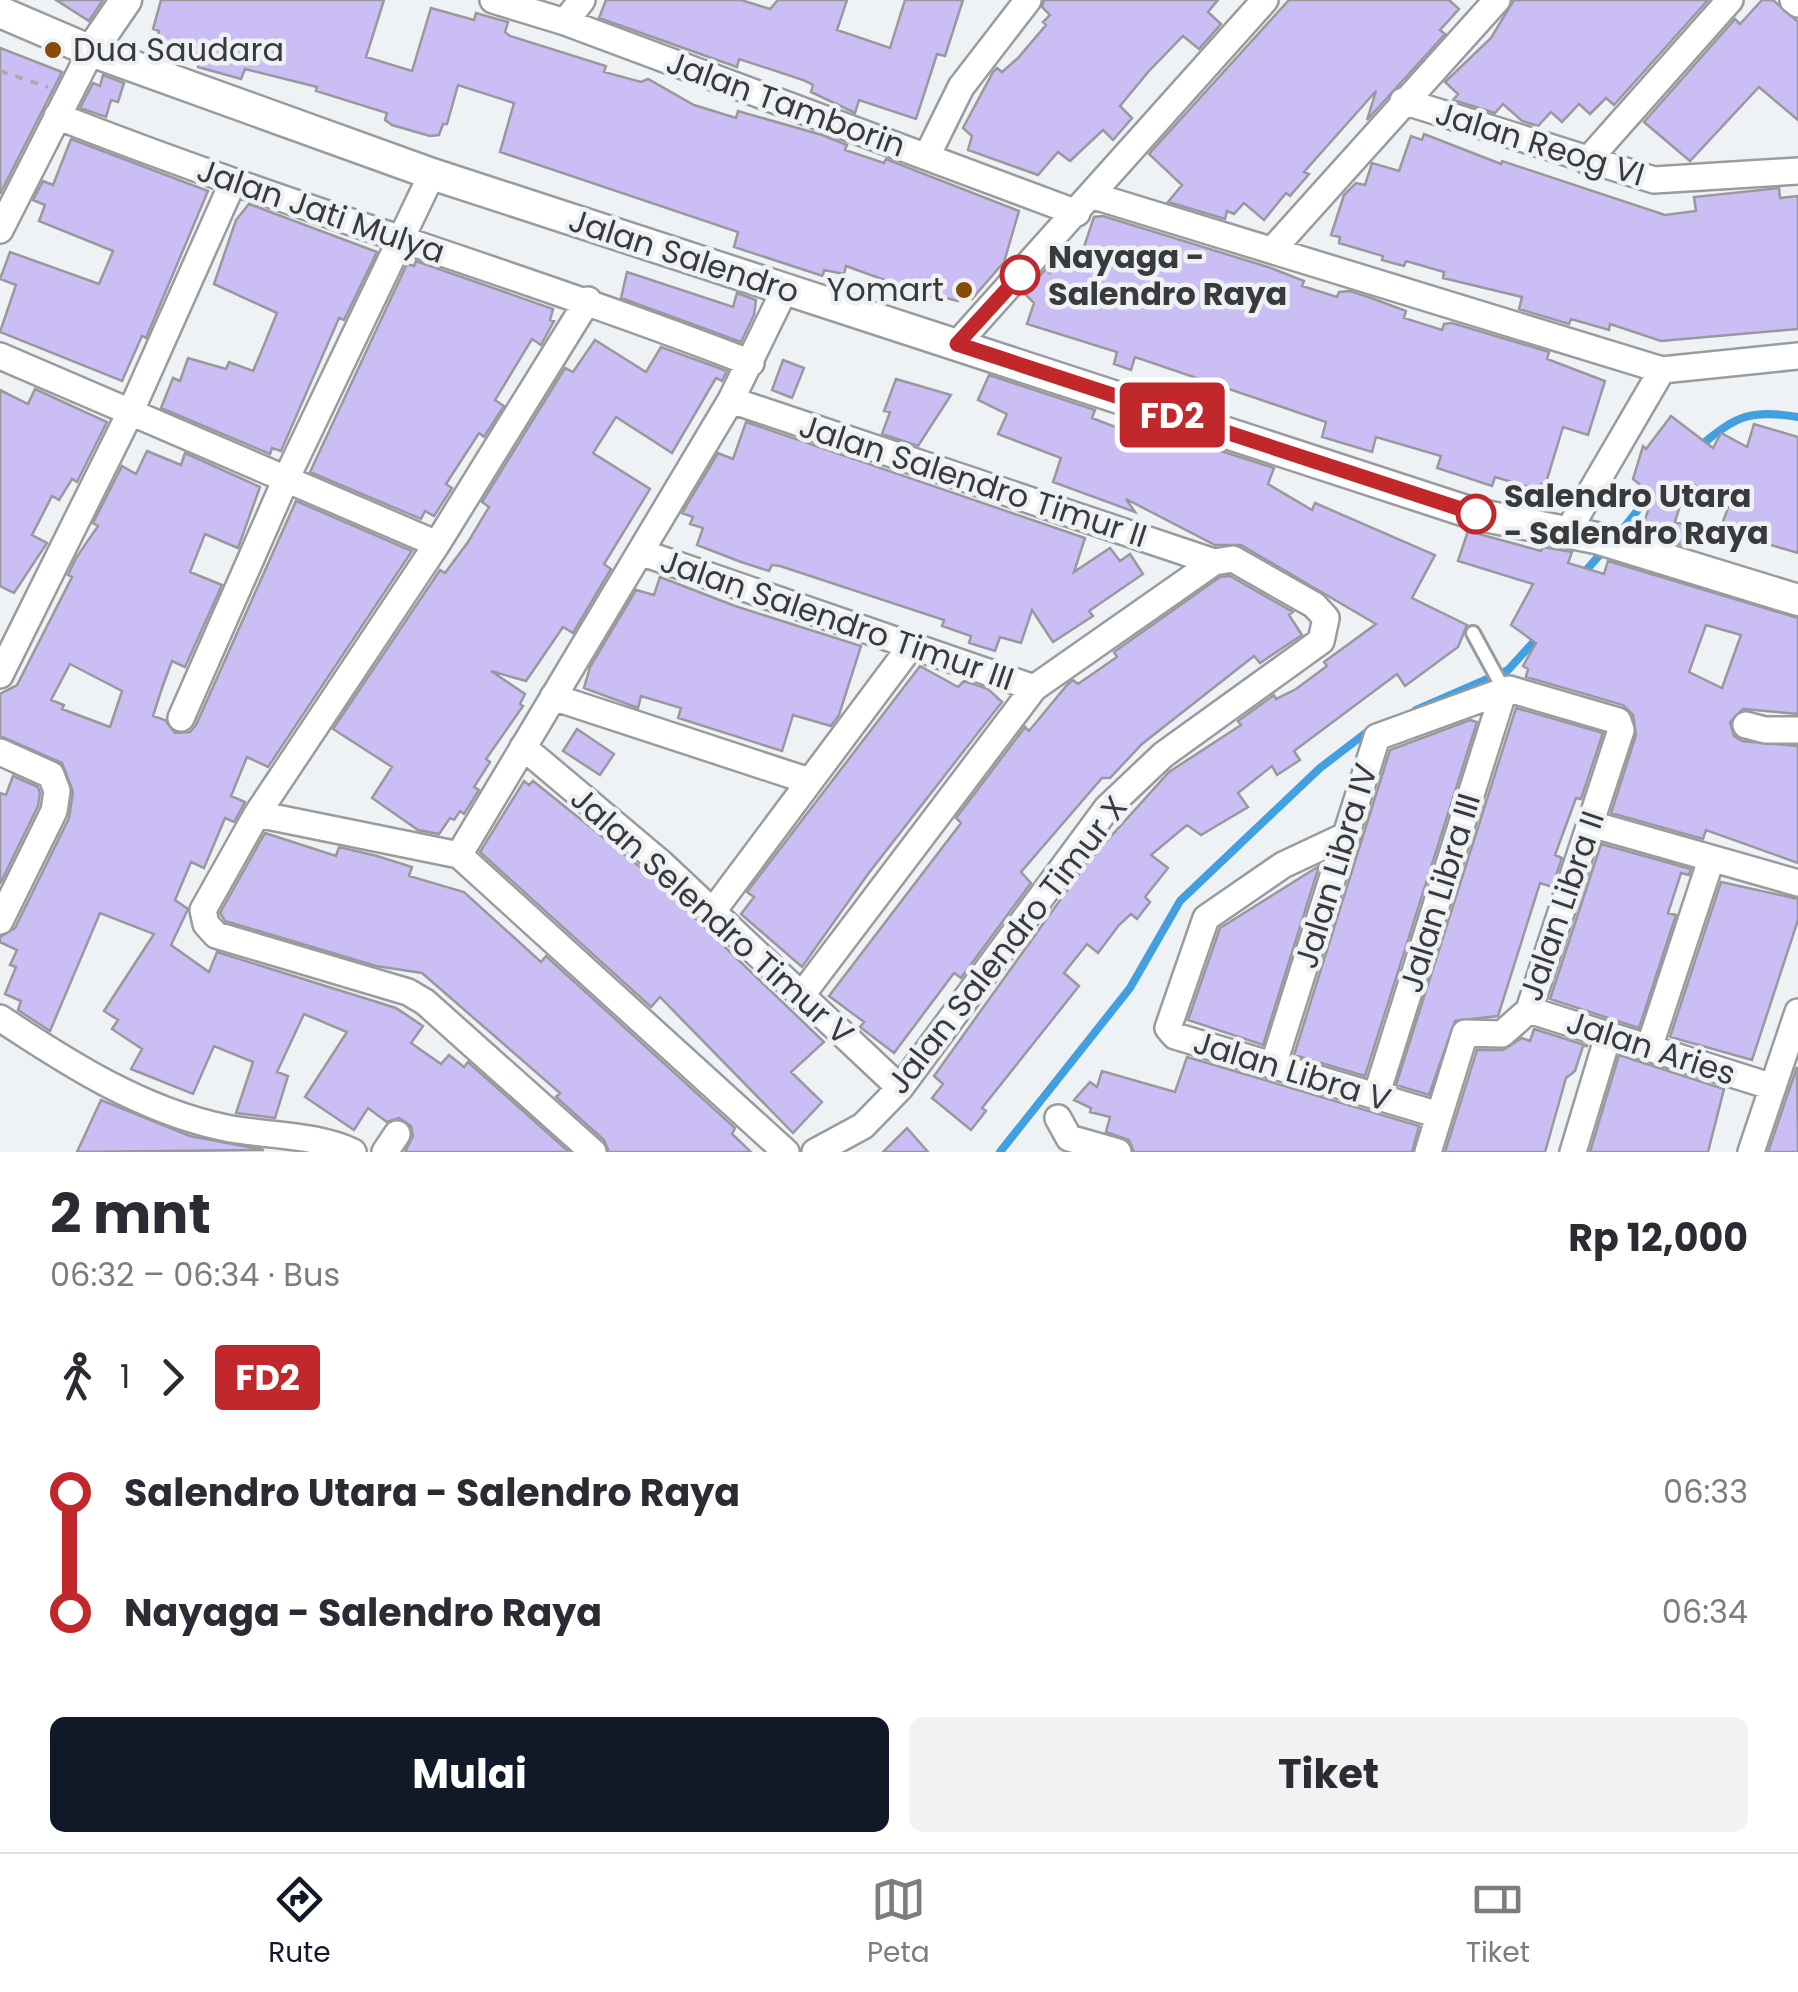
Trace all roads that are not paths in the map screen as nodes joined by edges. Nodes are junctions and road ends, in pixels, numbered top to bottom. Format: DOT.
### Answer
graph roads {
  1 [pos="126,0"];
  2 [pos="493,0"];
  3 [pos="582,0"];
  4 [pos="1028,0"];
  5 [pos="1266,0"];
  6 [pos="1497,0"];
  7 [pos="1730,0"];
  8 [pos="0,12"];
  9 [pos="564,22"];
  10 [pos="91,52"];
  11 [pos="1403,101"];
  12 [pos="57,116"];
  13 [pos="927,156"];
  14 [pos="1587,161"];
  15 [pos="1798,171"];
  16 [pos="432,174"];
  17 [pos="232,182"];
  18 [pos="1086,205"];
  19 [pos="0,230"];
  20 [pos="398,239"];
  21 [pos="1274,248"];
  22 [pos="785,289"];
  23 [pos="588,300"];
  24 [pos="957,344"];
  25 [pos="0,356"];
  26 [pos="1798,356"];
  27 [pos="750,363"];
  28 [pos="1662,370"];
  29 [pos="731,400"];
  30 [pos="130,413"];
  31 [pos="286,479"];
  32 [pos="1596,539"];
  33 [pos="437,544"];
  34 [pos="640,552"];
  35 [pos="1214,562"];
  36 [pos="1798,600"];
  37 [pos="1326,618"];
  38 [pos="1473,634"];
  39 [pos="911,646"];
  40 [pos="0,675"];
  41 [pos="1498,679"];
  42 [pos="1034,688"];
  43 [pos="553,697"];
  44 [pos="181,718"];
  45 [pos="1746,725"];
  46 [pos="1798,730"];
  47 [pos="522,747"];
  48 [pos="0,752"];
  49 [pos="809,781"];
  50 [pos="257,814"];
  51 [pos="1590,824"];
  52 [pos="1347,835"];
  53 [pos="460,855"];
  54 [pos="1711,860"];
  55 [pos="1798,882"];
  56 [pos="712,911"];
  57 [pos="0,921"];
  58 [pos="801,996"];
  59 [pos="1529,1010"];
  60 [pos="1798,1012"];
  61 [pos="0,1018"];
  62 [pos="1608,1036"];
  63 [pos="1649,1048"];
  64 [pos="1273,1066"];
  65 [pos="1773,1087"];
  66 [pos="900,1088"];
  67 [pos="1376,1096"];
  68 [pos="1439,1115"];
  69 [pos="1058,1118"];
  70 [pos="241,1141"];
  71 [pos="354,1152"];
  72 [pos="593,1152"];
  73 [pos="786,1152"];
  74 [pos="815,1152"];
  75 [pos="1118,1152"];
  76 [pos="1428,1152"];
  77 [pos="1573,1152"];
  78 [pos="1752,1152"];
  1 -- 10 [label="street"];
  2 -- 9 [label="street, Jalan Tamborin"];
  3 -- 9 [label="street"];
  4 -- 13 [label="street"];
  5 -- 18 [label="street"];
  6 -- 11 [label="street"];
  7 -- 14 [label="street"];
  8 -- 10 [label="street, Jalan Salendro"];
  9 -- 13 [label="street, Jalan Tamborin"];
  10 -- 12 [label="street"];
  10 -- 16 [label="street, Jalan Salendro"];
  11 -- 14 [label="street, Jalan Reog VI"];
  11 -- 21 [label="street"];
  12 -- 17 [label="street, Jalan Jati Mulya"];
  12 -- 19 [label="street"];
  13 -- 18 [label="street, Jalan Tamborin"];
  14 -- 15 [label="street, Jalan Reog VI"];
  16 -- 20 [label="street"];
  16 -- 22 [label="street, Jalan Salendro"];
  17 -- 20 [label="street, Jalan Jati Mulya"];
  17 -- 30 [label="street"];
  18 -- 21 [label="street, Jalan Tamborin"];
  18 -- 24 [label="street"];
  20 -- 23 [label="street, Jalan Jati Mulya"];
  20 -- 31 [label="street"];
  21 -- 28 [label="street, Jalan Tamborin"];
  22 -- 24 [label="street, Jalan Salendro"];
  22 -- 27 [label="street"];
  23 -- 27 [label="street, Jalan Jati Mulya"];
  23 -- 33 [label="street"];
  24 -- 32 [label="street, Jalan Salendro"];
  25 -- 30 [label="street"];
  26 -- 28 [label="street"];
  27 -- 29 [label="street"];
  28 -- 32 [label="street"];
  29 -- 34 [label="street"];
  29 -- 35 [label="street, Jalan Salendro Timur II"];
  30 -- 31 [label="street"];
  30 -- 40 [label="street"];
  31 -- 33 [label="street"];
  31 -- 44 [label="street"];
  32 -- 36 [label="street, Jalan Salendro"];
  33 -- 50 [label="street"];
  34 -- 39 [label="street, Jalan Salendro Timur III"];
  34 -- 43 [label="street"];
  35 -- 37 [label="street, Jalan Salendro Timur II"];
  35 -- 42 [label="street"];
  37 -- 66 [label="street, Jalan Salendro Timur X"];
  38 -- 41 [label="lane"];
  39 -- 42 [label="street, Jalan Salendro Timur III"];
  39 -- 49 [label="street"];
  41 -- 51 [label="street, Jalan Libra II"];
  41 -- 52 [label="street, Jalan Libra IV"];
  41 -- 67 [label="street, Jalan Libra III"];
  42 -- 58 [label="street"];
  43 -- 47 [label="street"];
  43 -- 49 [label="street"];
  45 -- 46 [label="street"];
  47 -- 53 [label="street"];
  47 -- 56 [label="street, Jalan Selendro Timur V"];
  48 -- 57 [label="street"];
  49 -- 56 [label="street"];
  50 -- 53 [label="street"];
  50 -- 72 [label="street"];
  51 -- 54 [label="street"];
  51 -- 59 [label="street, Jalan Libra II"];
  52 -- 64 [label="street, Jalan Libra IV"];
  52 -- 64 [label="street, Jalan Libra V"];
  53 -- 73 [label="street"];
  54 -- 55 [label="street"];
  54 -- 63 [label="street"];
  56 -- 58 [label="street, Jalan Selendro Timur V"];
  58 -- 66 [label="street, Jalan Selendro Timur V"];
  59 -- 62 [label="street, Jalan Aries"];
  59 -- 68 [label="street, Jalan Libra II"];
  60 -- 65 [label="street"];
  61 -- 70 [label="street"];
  62 -- 63 [label="street, Jalan Aries"];
  62 -- 77 [label="street"];
  63 -- 65 [label="street, Jalan Aries"];
  64 -- 67 [label="street, Jalan Libra V"];
  65 -- 78 [label="street"];
  66 -- 74 [label="street, Jalan Salendro Timur X"];
  67 -- 68 [label="street, Jalan Libra V"];
  68 -- 76 [label="street, Jalan Libra II"];
  69 -- 75 [label="street"];
  70 -- 71 [label="street"];
}
